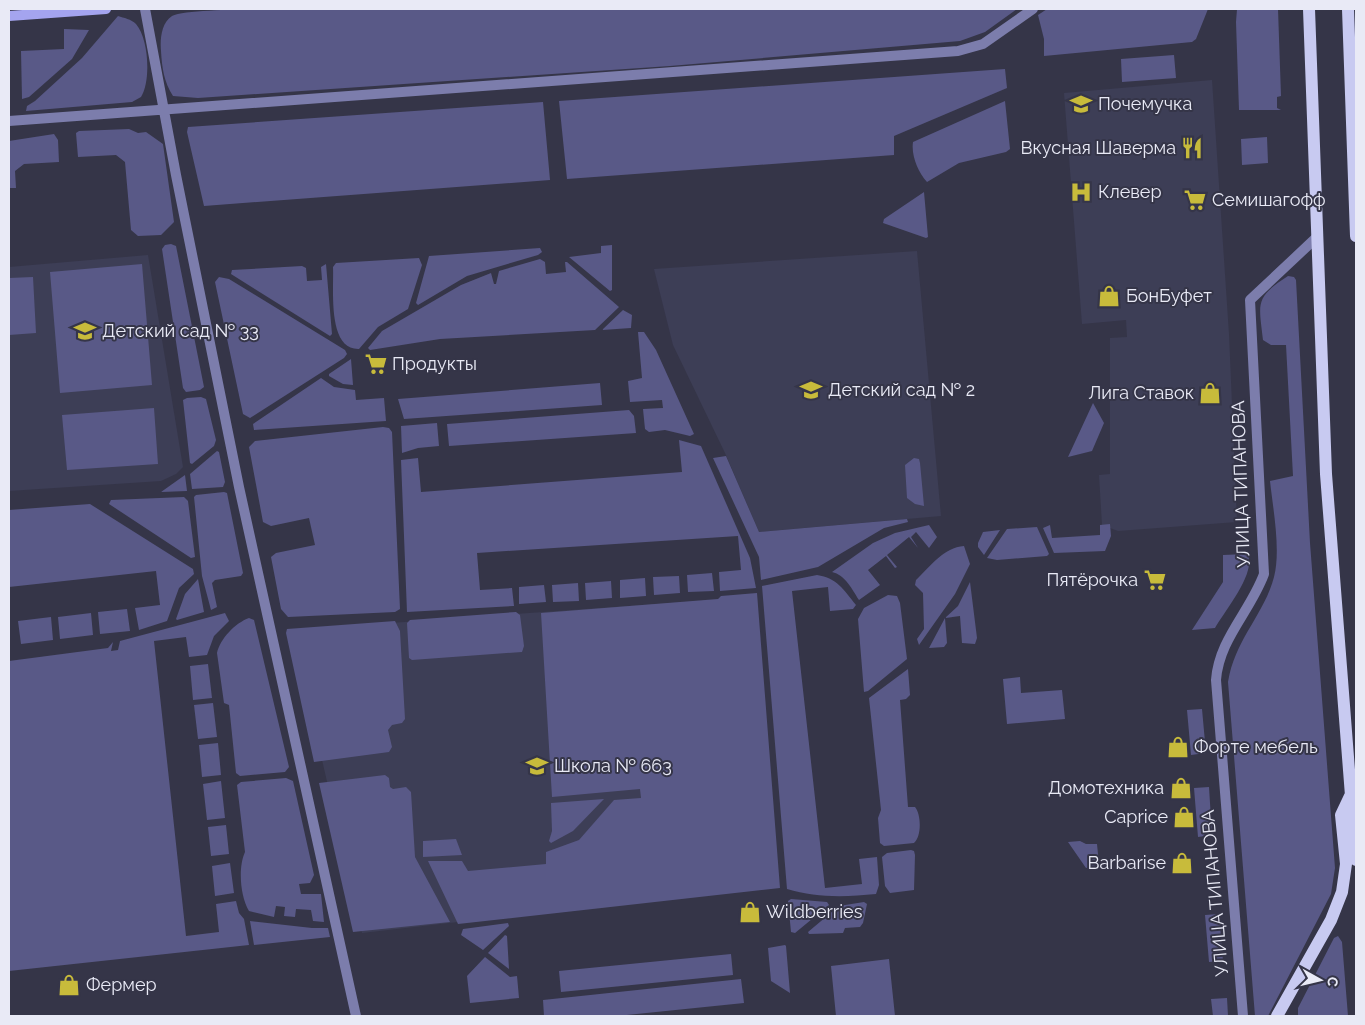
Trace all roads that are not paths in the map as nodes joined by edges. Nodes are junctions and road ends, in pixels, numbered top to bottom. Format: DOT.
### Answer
graph roads {
  1 [pos="106,9"];
  2 [pos="146,9"];
  3 [pos="1033,9"];
  4 [pos="1308,9"];
  5 [pos="1348,9"];
  6 [pos="9,16"];
  7 [pos="164,109"];
  8 [pos="9,121"];
  9 [pos="1355,146"];
  10 [pos="1356,236"];
  11 [pos="1317,237"];
  12 [pos="1350,796"];
  13 [pos="1356,860"];
  14 [pos="356,1016"];
  15 [pos="1243,1016"];
  16 [pos="1277,1016"];
  1 -- 6 [label="street"];
  2 -- 7 [label="street"];
  3 -- 7 [label="street"];
  4 -- 11 [label="main road"];
  5 -- 9 [label="main road"];
  7 -- 8 [label="street"];
  7 -- 14 [label="street"];
  9 -- 10 [label="main road"];
  11 -- 12 [label="main road"];
  11 -- 15 [label="street, УЛИЦА ТИПАНОВА"];
  12 -- 13 [label="main road"];
  12 -- 16 [label="main road"];
}
